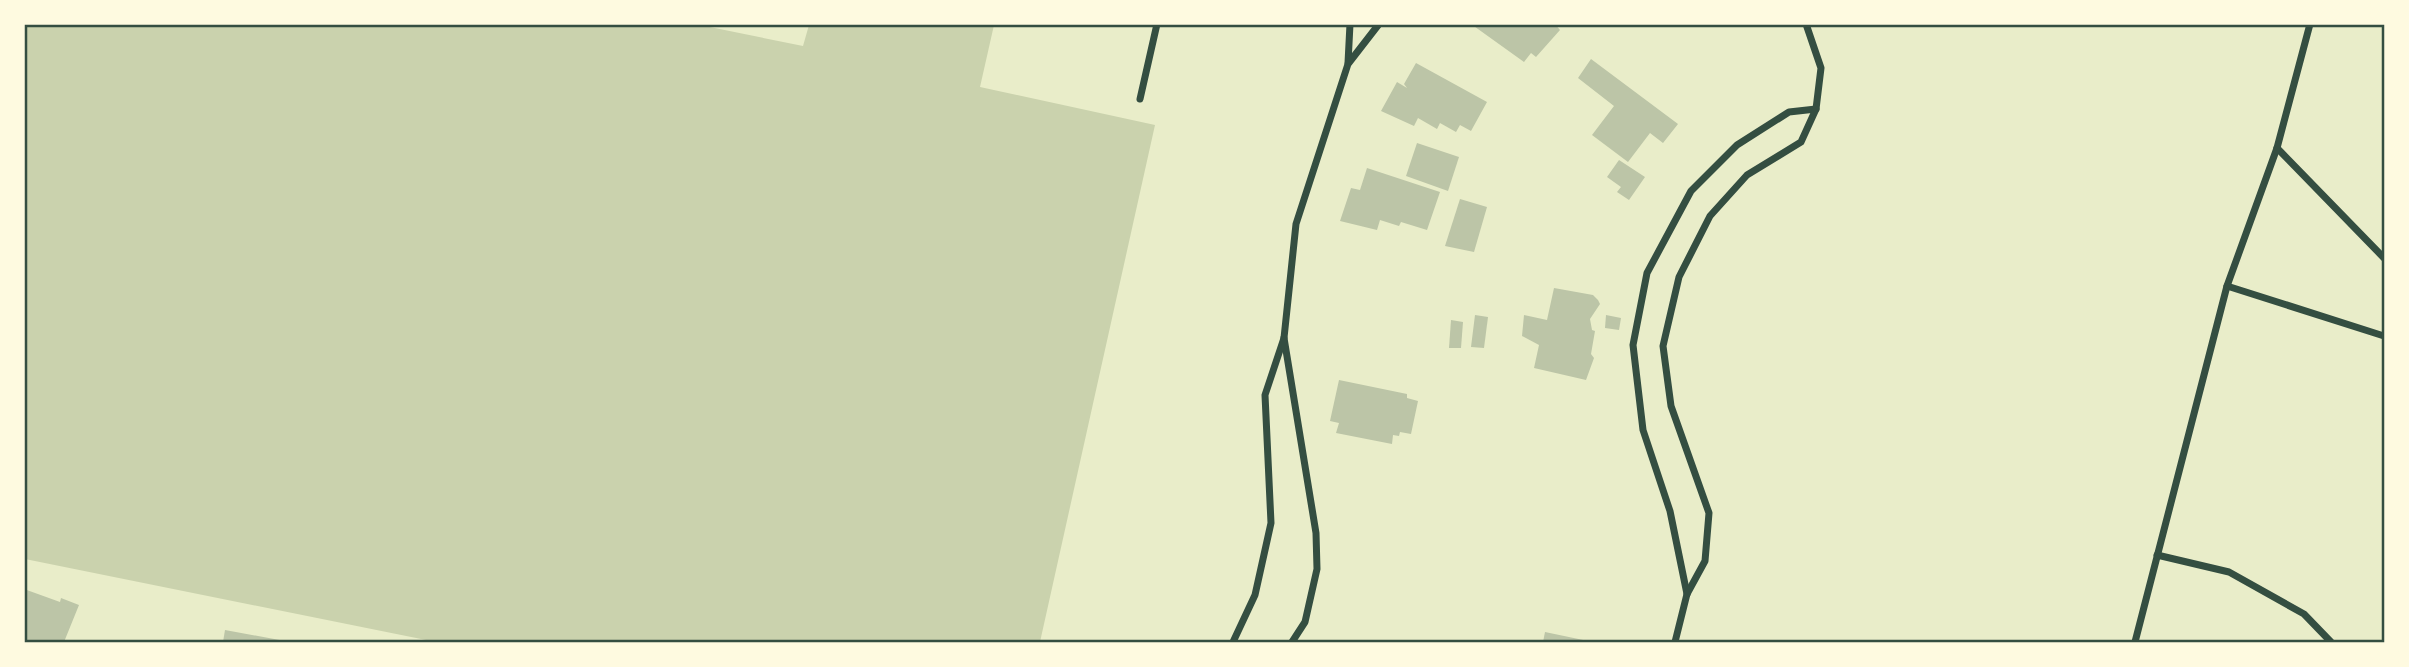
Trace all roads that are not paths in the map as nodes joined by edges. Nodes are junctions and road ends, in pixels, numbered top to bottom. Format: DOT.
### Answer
graph roads {
  1 [pos="1157,24"];
  2 [pos="1350,24"];
  3 [pos="1380,24"];
  4 [pos="1806,24"];
  5 [pos="2310,24"];
  6 [pos="1348,64"];
  7 [pos="1140,99"];
  8 [pos="1816,109"];
  9 [pos="2277,148"];
  10 [pos="2385,258"];
  11 [pos="2227,286"];
  12 [pos="2385,336"];
  13 [pos="1284,338"];
  14 [pos="2157,555"];
  15 [pos="1687,594"];
  16 [pos="1233,642"];
  17 [pos="1292,642"];
  18 [pos="1675,642"];
  19 [pos="2135,642"];
  20 [pos="2331,642"];
  1 -- 7 [label="street"];
  2 -- 6 [label="street"];
  3 -- 6 [label="street"];
  4 -- 8 [label="street"];
  5 -- 9 [label="street"];
  6 -- 13 [label="street"];
  8 -- 15 [label="street"];
  8 -- 15 [label="street"];
  9 -- 10 [label="street"];
  9 -- 11 [label="street"];
  11 -- 12 [label="street"];
  11 -- 14 [label="street"];
  13 -- 16 [label="street"];
  13 -- 17 [label="street"];
  14 -- 19 [label="street"];
  14 -- 20 [label="street"];
  15 -- 18 [label="street"];
}
